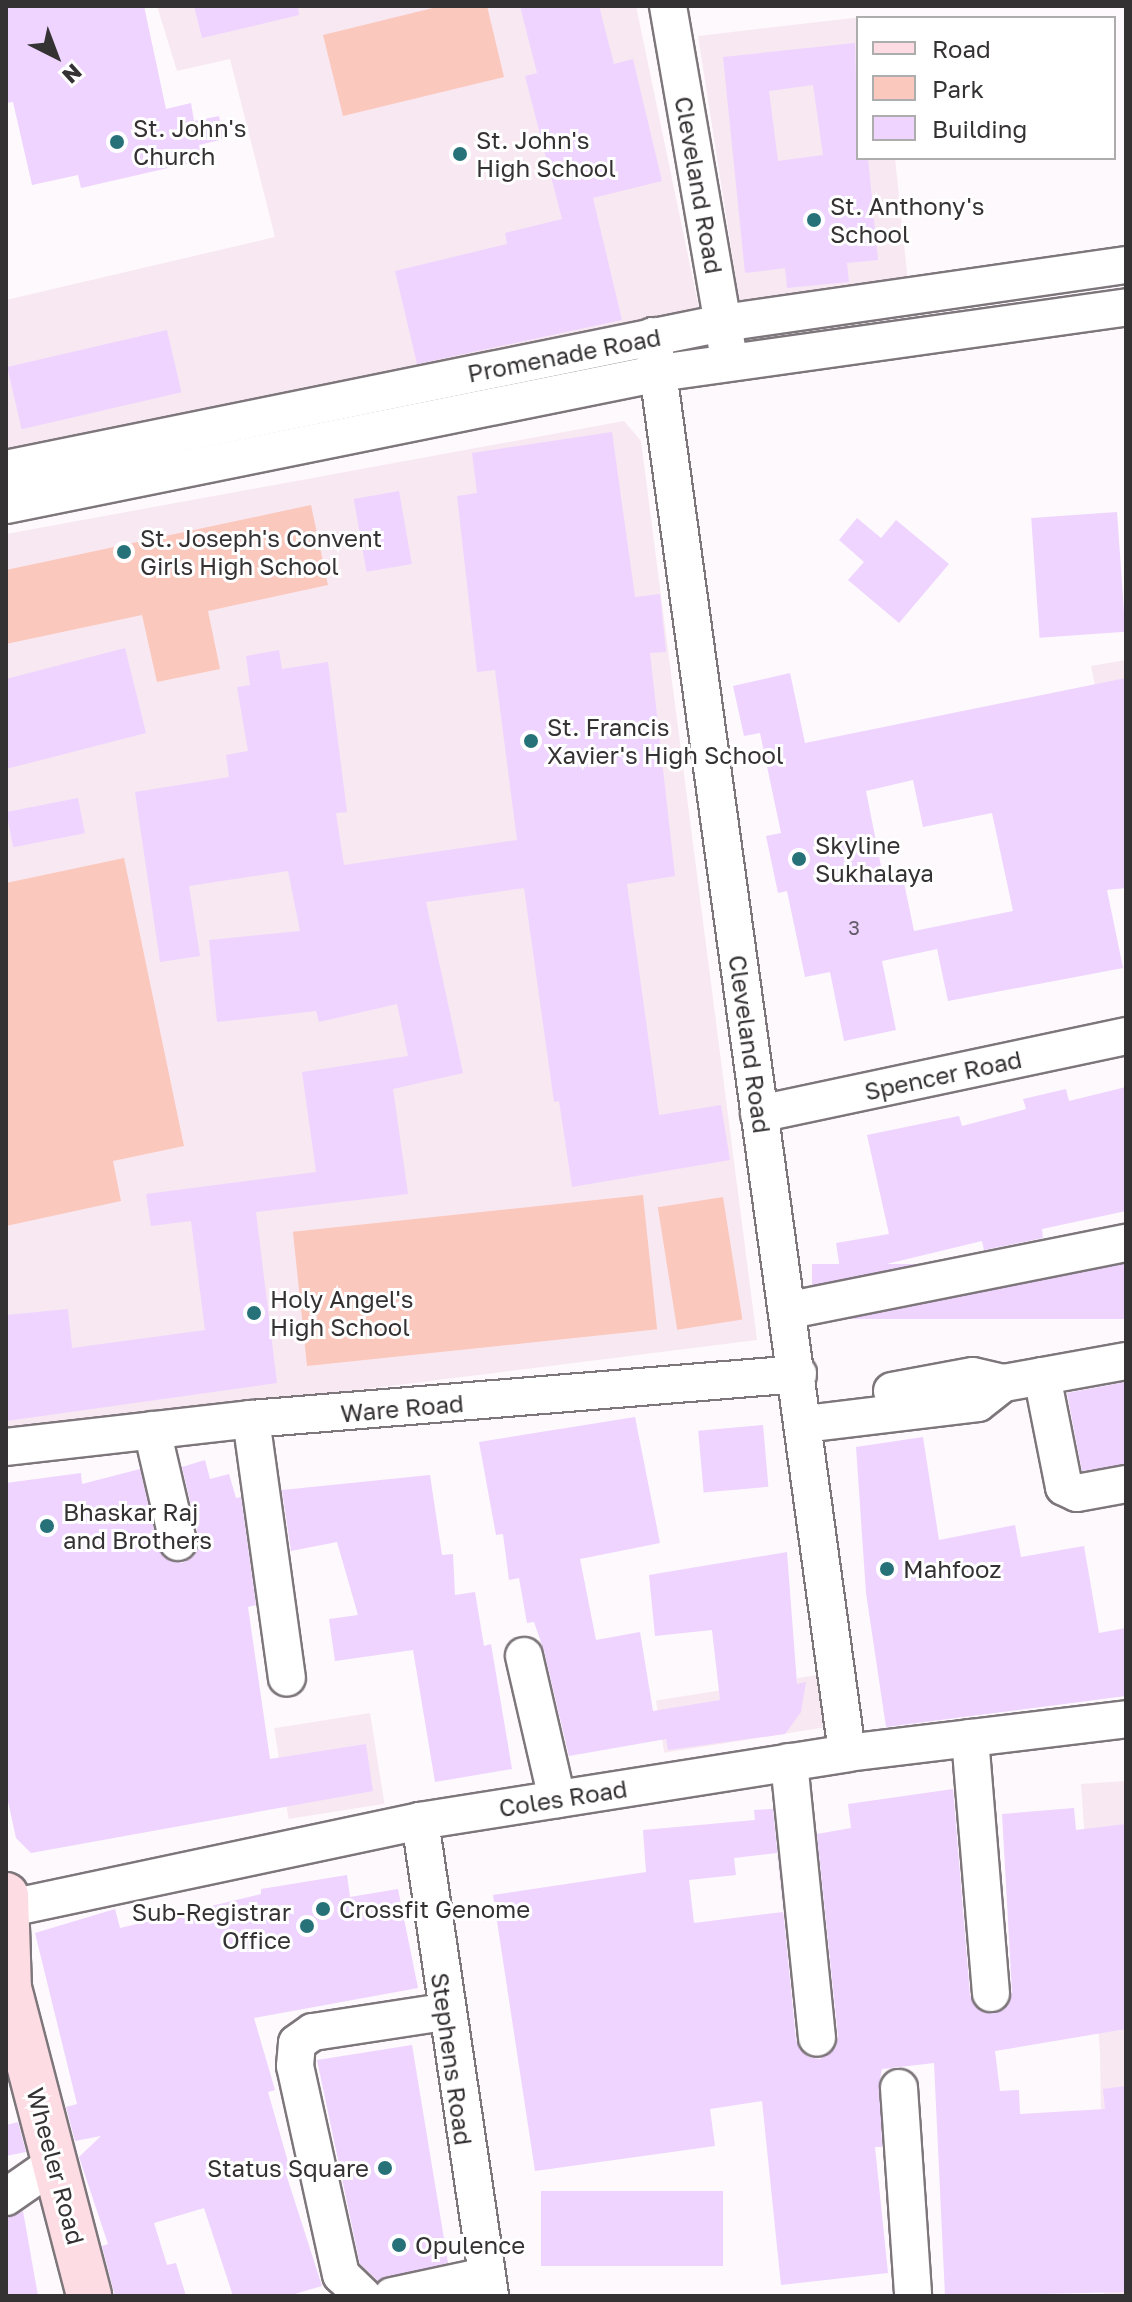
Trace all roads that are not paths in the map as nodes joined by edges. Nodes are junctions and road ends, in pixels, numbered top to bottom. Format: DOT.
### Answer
graph roads {
  1 [pos="668,6"];
  2 [pos="1126,265"];
  3 [pos="1126,307"];
  4 [pos="723,323"];
  5 [pos="653,336"];
  6 [pos="730,365"];
  7 [pos="659,373"];
  8 [pos="6,469"];
  9 [pos="6,505"];
  10 [pos="1126,1036"];
  11 [pos="759,1114"];
  12 [pos="1126,1243"];
  13 [pos="790,1310"];
  14 [pos="1126,1361"];
  15 [pos="1042,1376"];
  16 [pos="802,1402"];
  17 [pos="251,1419"];
  18 [pos="152,1430"];
  19 [pos="6,1447"];
  20 [pos="1126,1484"];
  21 [pos="178,1542"];
  22 [pos="524,1656"];
  23 [pos="287,1678"];
  24 [pos="1126,1719"];
  25 [pos="970,1738"];
  26 [pos="847,1753"];
  27 [pos="789,1762"];
  28 [pos="557,1799"];
  29 [pos="420,1821"];
  30 [pos="7,1904"];
  31 [pos="991,1993"];
  32 [pos="444,2012"];
  33 [pos="817,2038"];
  34 [pos="6,2059"];
  35 [pos="899,2088"];
  36 [pos="32,2178"];
  37 [pos="487,2286"];
  38 [pos="77,2294"];
  39 [pos="363,2296"];
  40 [pos="392,2296"];
  41 [pos="913,2296"];
  1 -- 4 [label="street, Cleveland Road"];
  2 -- 4 [label="street, Promenade Road"];
  3 -- 6 [label="street, Promenade Road"];
  4 -- 5 [label="street, Promenade Road"];
  4 -- 6 [label="street, Cleveland Road"];
  5 -- 7 [label="street, Cleveland Road"];
  5 -- 8 [label="street, Promenade Road"];
  6 -- 7 [label="street, Promenade Road"];
  7 -- 9 [label="street, Promenade Road"];
  7 -- 11 [label="street, Cleveland Road"];
  10 -- 11 [label="street, Spencer Road"];
  11 -- 13 [label="street, Cleveland Road"];
  12 -- 13 [label="street"];
  13 -- 16 [label="street, Cleveland Road"];
  14 -- 15 [label="street, Ware Road"];
  15 -- 16 [label="street, Ware Road"];
  15 -- 20 [label="street"];
  16 -- 17 [label="street, Ware Road"];
  16 -- 26 [label="street, Cleveland Road"];
  17 -- 18 [label="street, Ware Road"];
  17 -- 23 [label="street"];
  18 -- 19 [label="street, Ware Road"];
  18 -- 21 [label="street"];
  22 -- 28 [label="street"];
  24 -- 25 [label="street, Coles Road"];
  25 -- 26 [label="street, Coles Road"];
  25 -- 31 [label="street"];
  26 -- 27 [label="street, Coles Road"];
  27 -- 28 [label="street, Coles Road"];
  27 -- 33 [label="street"];
  28 -- 29 [label="street, Coles Road"];
  29 -- 30 [label="street, Coles Road"];
  29 -- 32 [label="street, Stephens Road"];
  30 -- 36 [label="main road, Wheeler Road"];
  32 -- 37 [label="street, Stephens Road"];
  32 -- 39 [label="street"];
  34 -- 36 [label="main road, Wheeler Road"];
  35 -- 41 [label="street"];
  36 -- 38 [label="main road, Wheeler Road"];
  37 -- 40 [label="street"];
}
